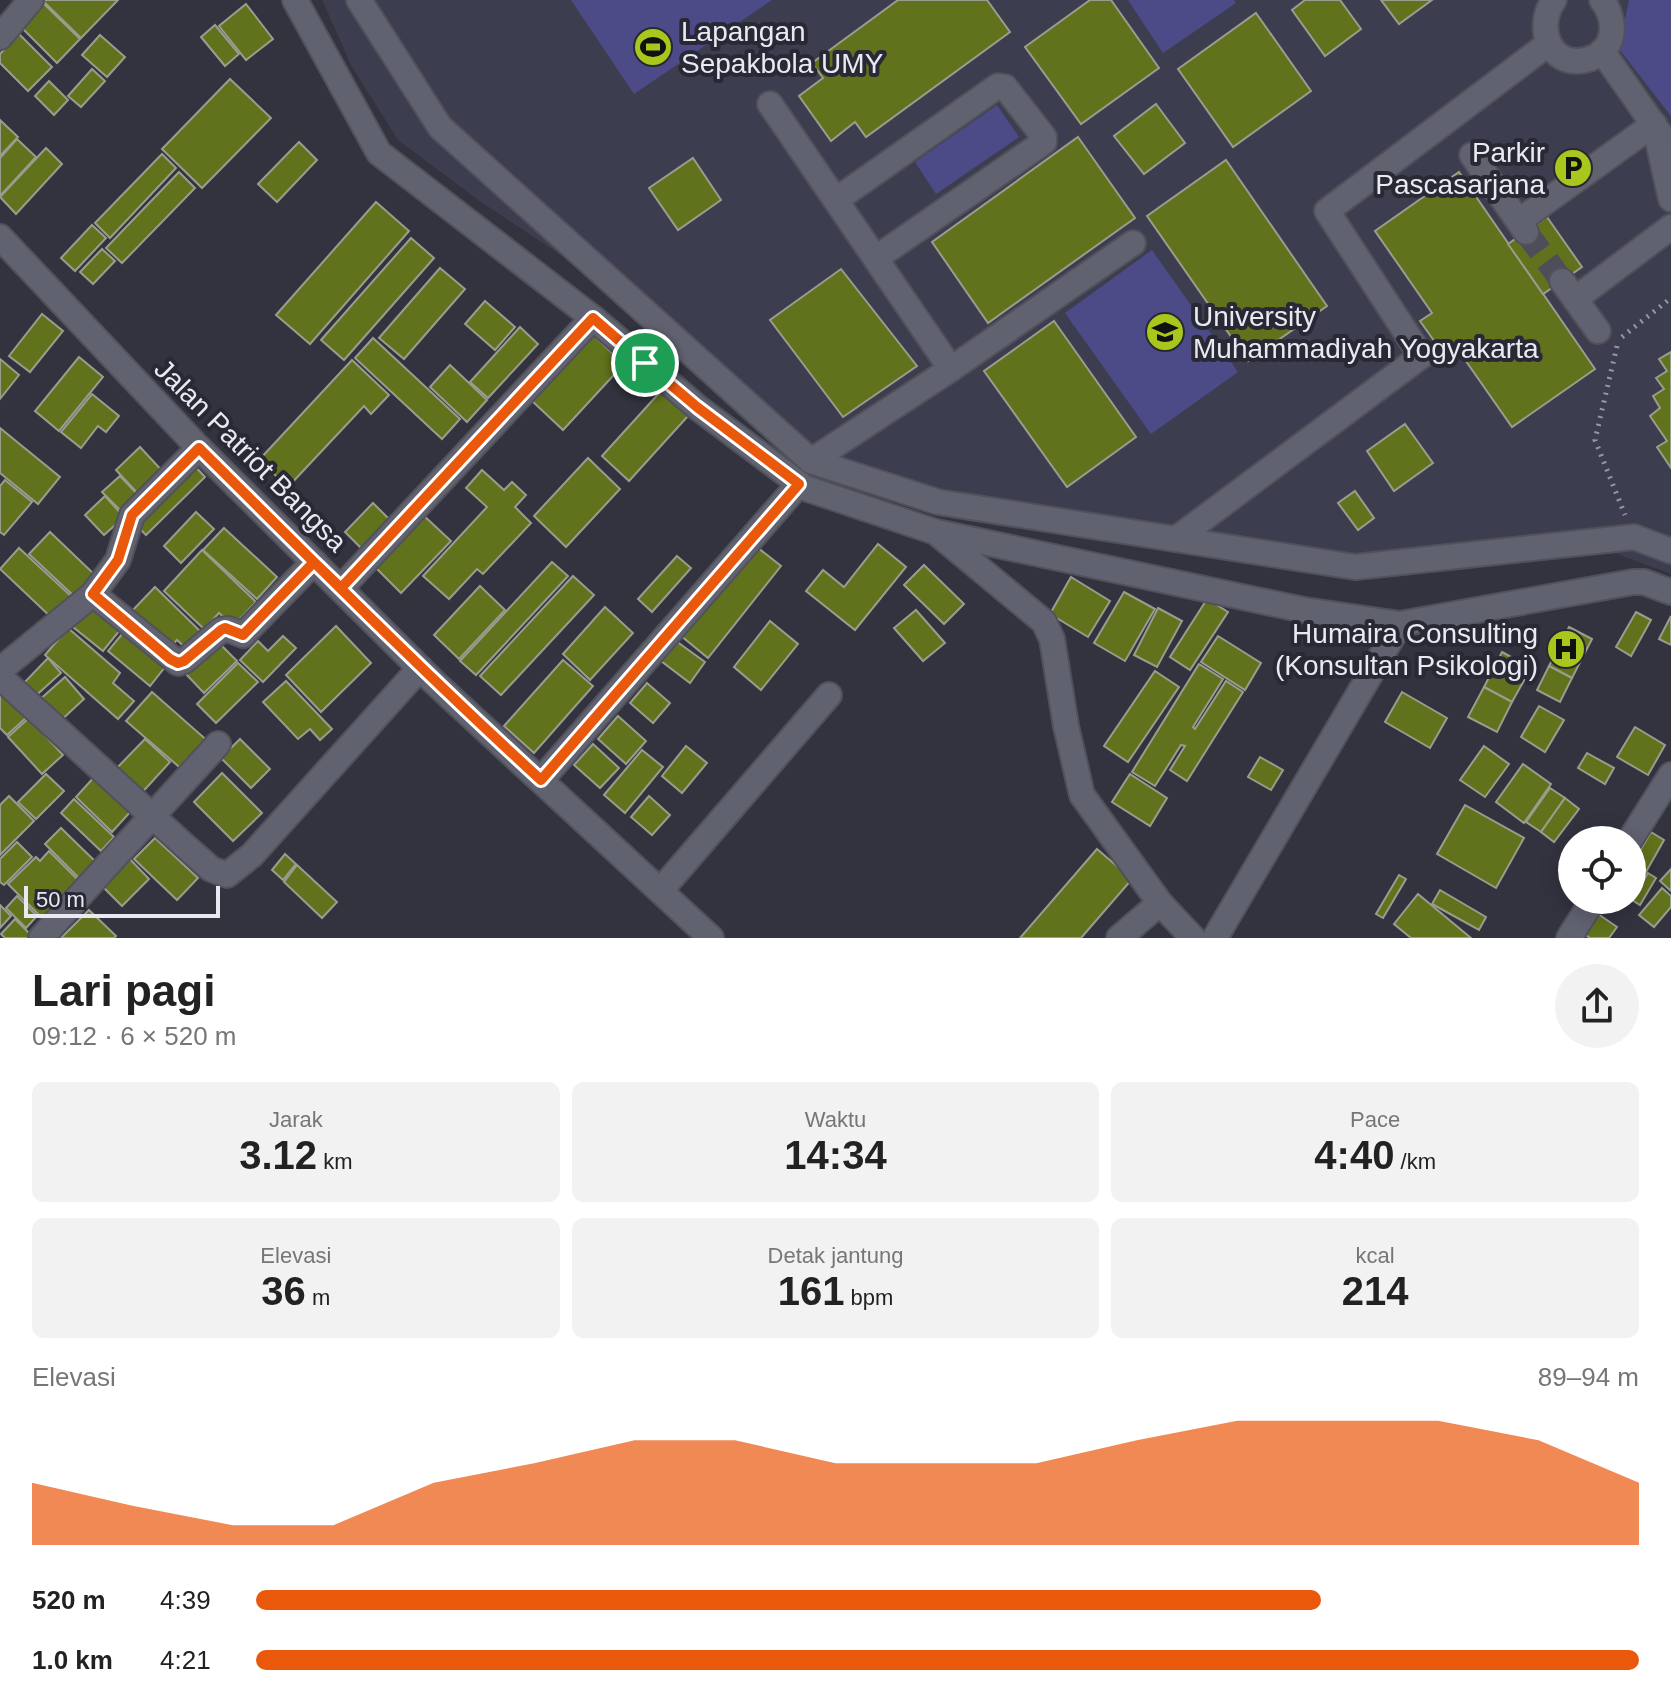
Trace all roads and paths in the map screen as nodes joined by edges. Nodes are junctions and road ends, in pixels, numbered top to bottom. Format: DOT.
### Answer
graph roads {
  1 [pos="31,0"];
  2 [pos="295,0"];
  3 [pos="359,0"];
  4 [pos="1554,0"];
  5 [pos="1605,1"];
  6 [pos="0,37"];
  7 [pos="1548,44"];
  8 [pos="1602,51"];
  9 [pos="770,104"];
  10 [pos="1654,124"];
  11 [pos="1671,149"];
  12 [pos="1472,155"];
  13 [pos="1671,199"];
  14 [pos="836,200"];
  15 [pos="1671,227"];
  16 [pos="0,237"];
  17 [pos="1133,243"];
  18 [pos="876,258"];
  19 [pos="1671,298"];
  20 [pos="593,318"];
  21 [pos="1598,331"];
  22 [pos="951,369"];
  23 [pos="199,448"];
  24 [pos="811,461"];
  25 [pos="799,484"];
  26 [pos="936,532"];
  27 [pos="1634,537"];
  28 [pos="1176,539"];
  29 [pos="1671,551"];
  30 [pos="314,562"];
  31 [pos="341,588"];
  32 [pos="1671,592"];
  33 [pos="93,594"];
  34 [pos="1400,624"];
  35 [pos="420,668"];
  36 [pos="0,670"];
  37 [pos="0,677"];
  38 [pos="829,695"];
  39 [pos="218,744"];
  40 [pos="1671,775"];
  41 [pos="541,780"];
  42 [pos="153,815"];
  43 [pos="1639,826"];
  44 [pos="661,890"];
  45 [pos="1160,903"];
  46 [pos="1584,914"];
  47 [pos="41,938"];
  48 [pos="711,938"];
  49 [pos="1119,938"];
  50 [pos="1193,938"];
  51 [pos="1215,938"];
  52 [pos="1569,938"];
  1 -- 6 [label="street"];
  2 -- 20 [label="street"];
  3 -- 24 [label="street"];
  4 -- 7 [label="street"];
  5 -- 8 [label="street"];
  7 -- 8 [label="street"];
  7 -- 28 [label="street"];
  8 -- 10 [label="street"];
  9 -- 14 [label="street"];
  10 -- 11 [label="street"];
  10 -- 12 [label="street"];
  10 -- 13 [label="street"];
  14 -- 18 [label="street"];
  14 -- 18 [label="street"];
  15 -- 21 [label="street"];
  16 -- 23 [label="street, Jalan Patriot Bangsa"];
  17 -- 22 [label="street"];
  18 -- 22 [label="street"];
  19 -- 27 [label="path"];
  20 -- 25 [label="street"];
  20 -- 31 [label="street"];
  22 -- 24 [label="street"];
  23 -- 30 [label="street, Jalan Patriot Bangsa"];
  23 -- 33 [label="street"];
  24 -- 28 [label="street"];
  25 -- 26 [label="street"];
  25 -- 41 [label="street"];
  26 -- 34 [label="street"];
  26 -- 45 [label="street"];
  27 -- 28 [label="street"];
  27 -- 29 [label="street"];
  30 -- 31 [label="street, Jalan Patriot Bangsa"];
  30 -- 33 [label="street"];
  31 -- 35 [label="street, Jalan Patriot Bangsa"];
  32 -- 34 [label="street"];
  33 -- 36 [label="street"];
  34 -- 51 [label="street"];
  35 -- 41 [label="street, Jalan Patriot Bangsa"];
  35 -- 42 [label="street"];
  37 -- 42 [label="street"];
  38 -- 44 [label="street"];
  39 -- 42 [label="street"];
  40 -- 43 [label="street"];
  41 -- 44 [label="street, Jalan Patriot Bangsa"];
  42 -- 47 [label="street"];
  44 -- 48 [label="street, Jalan Patriot Bangsa"];
  45 -- 49 [label="street"];
  45 -- 50 [label="street"];
  46 -- 52 [label="street"];
}
